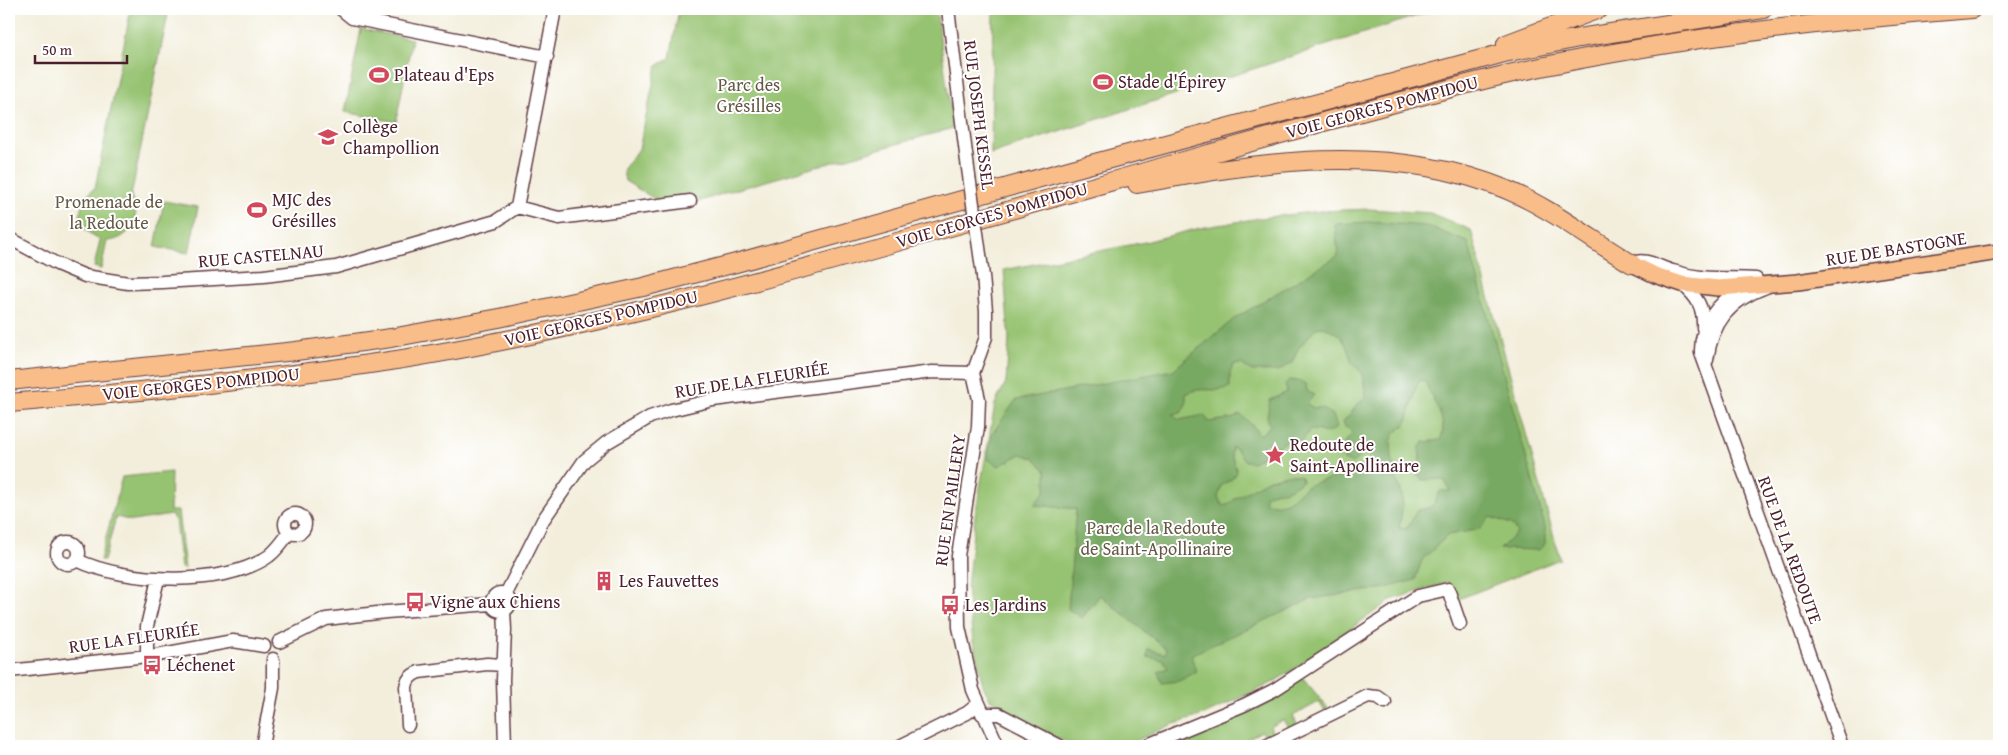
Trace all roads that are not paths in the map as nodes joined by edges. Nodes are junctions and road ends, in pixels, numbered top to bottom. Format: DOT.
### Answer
graph roads {
  1 [pos="342,9"];
  2 [pos="555,9"];
  3 [pos="948,9"];
  4 [pos="1599,9"];
  5 [pos="1763,9"];
  6 [pos="1972,9"];
  7 [pos="547,57"];
  8 [pos="1439,69"];
  9 [pos="690,201"];
  10 [pos="1038,202"];
  11 [pos="517,207"];
  12 [pos="9,238"];
  13 [pos="1999,252"];
  14 [pos="1632,264"];
  15 [pos="1798,282"];
  16 [pos="1682,284"];
  17 [pos="1745,286"];
  18 [pos="1703,332"];
  19 [pos="1706,366"];
  20 [pos="973,373"];
  21 [pos="9,381"];
  22 [pos="9,403"];
  23 [pos="289,533"];
  24 [pos="76,560"];
  25 [pos="158,578"];
  26 [pos="506,594"];
  27 [pos="491,604"];
  28 [pos="504,611"];
  29 [pos="1460,624"];
  30 [pos="279,642"];
  31 [pos="264,646"];
  32 [pos="147,656"];
  33 [pos="273,659"];
  34 [pos="503,665"];
  35 [pos="9,671"];
  36 [pos="1386,702"];
  37 [pos="980,709"];
  38 [pos="408,725"];
  39 [pos="262,746"];
  40 [pos="505,746"];
  41 [pos="900,746"];
  42 [pos="998,746"];
  43 [pos="1060,746"];
  44 [pos="1145,746"];
  45 [pos="1266,746"];
  46 [pos="1842,746"];
  1 -- 7 [label="street"];
  2 -- 7 [label="street"];
  3 -- 20 [label="street, RUE JOSEPH KESSEL, bridge"];
  4 -- 8 [label="highway"];
  5 -- 8 [label="highway, VOIE GEORGES POMPIDOU"];
  6 -- 10 [label="highway, VOIE GEORGES POMPIDOU"];
  7 -- 11 [label="street"];
  8 -- 21 [label="highway, VOIE GEORGES POMPIDOU"];
  9 -- 11 [label="street"];
  10 -- 14 [label="highway"];
  10 -- 22 [label="highway, VOIE GEORGES POMPIDOU"];
  11 -- 12 [label="street, RUE CASTELNAU"];
  13 -- 15 [label="main road, RUE DE BASTOGNE"];
  14 -- 15 [label="street, RUE DE BASTOGNE"];
  14 -- 16 [label="main road, RUE DE BASTOGNE"];
  15 -- 17 [label="main road, RUE DE BASTOGNE"];
  15 -- 19 [label="street, RUE DE LA REDOUTE"];
  16 -- 17 [label="main road, RUE DE BASTOGNE"];
  16 -- 18 [label="street, RUE DE LA REDOUTE"];
  17 -- 18 [label="street, RUE DE LA REDOUTE"];
  18 -- 19 [label="street, RUE DE LA REDOUTE"];
  19 -- 46 [label="street, RUE DE LA REDOUTE"];
  20 -- 26 [label="street, RUE DE LA FLEURIÉE"];
  20 -- 37 [label="street, RUE EN PAILLERY"];
  23 -- 25 [label="street"];
  24 -- 25 [label="street"];
  25 -- 32 [label="street"];
  26 -- 27 [label="street"];
  26 -- 28 [label="street"];
  27 -- 28 [label="street"];
  27 -- 30 [label="street"];
  28 -- 34 [label="street"];
  29 -- 44 [label="street"];
  30 -- 31 [label="street"];
  30 -- 33 [label="street"];
  31 -- 32 [label="street, RUE LA FLEURIÉE"];
  31 -- 33 [label="street"];
  32 -- 35 [label="street, RUE LA FLEURIÉE"];
  33 -- 39 [label="street"];
  34 -- 38 [label="street"];
  34 -- 40 [label="street"];
  36 -- 45 [label="street"];
  37 -- 41 [label="street"];
  37 -- 42 [label="street, RUE EN PAILLERY"];
  37 -- 43 [label="street"];
}
